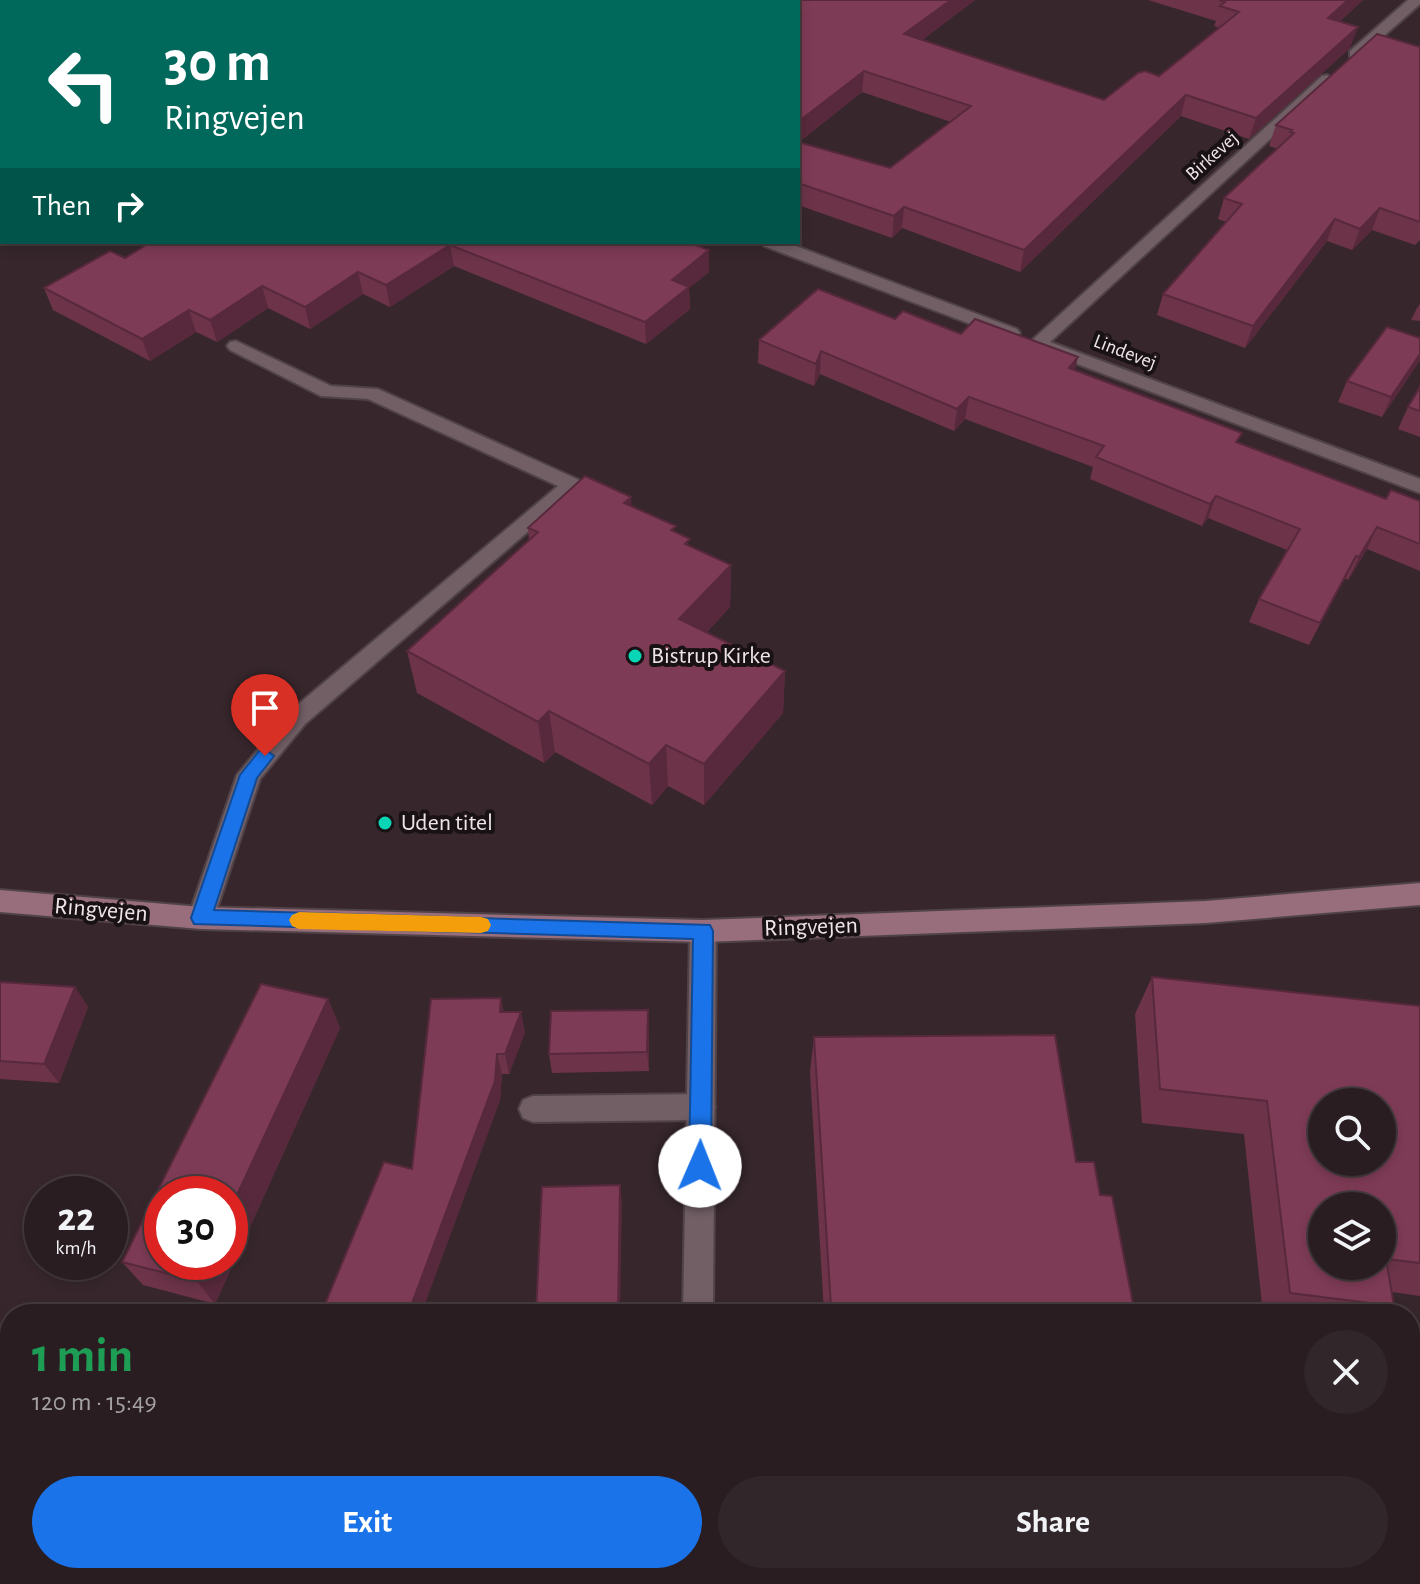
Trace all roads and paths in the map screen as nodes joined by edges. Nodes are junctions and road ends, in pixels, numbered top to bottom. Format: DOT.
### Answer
graph roads {
  1 [pos="1416,0"];
  2 [pos="775,244"];
  3 [pos="1038,343"];
  4 [pos="236,346"];
  5 [pos="1420,486"];
  6 [pos="1420,894"];
  7 [pos="0,901"];
  8 [pos="201,918"];
  9 [pos="703,931"];
  10 [pos="701,1107"];
  11 [pos="533,1109"];
  12 [pos="698,1304"];
  1 -- 3 [label="street, Birkevej"];
  2 -- 3 [label="street, Lindevej"];
  3 -- 5 [label="street, Lindevej"];
  4 -- 8 [label="street"];
  6 -- 9 [label="main road, Ringvejen"];
  7 -- 8 [label="main road, Ringvejen"];
  8 -- 9 [label="main road, Ringvejen"];
  9 -- 10 [label="street"];
  10 -- 11 [label="street"];
  10 -- 12 [label="street"];
}
